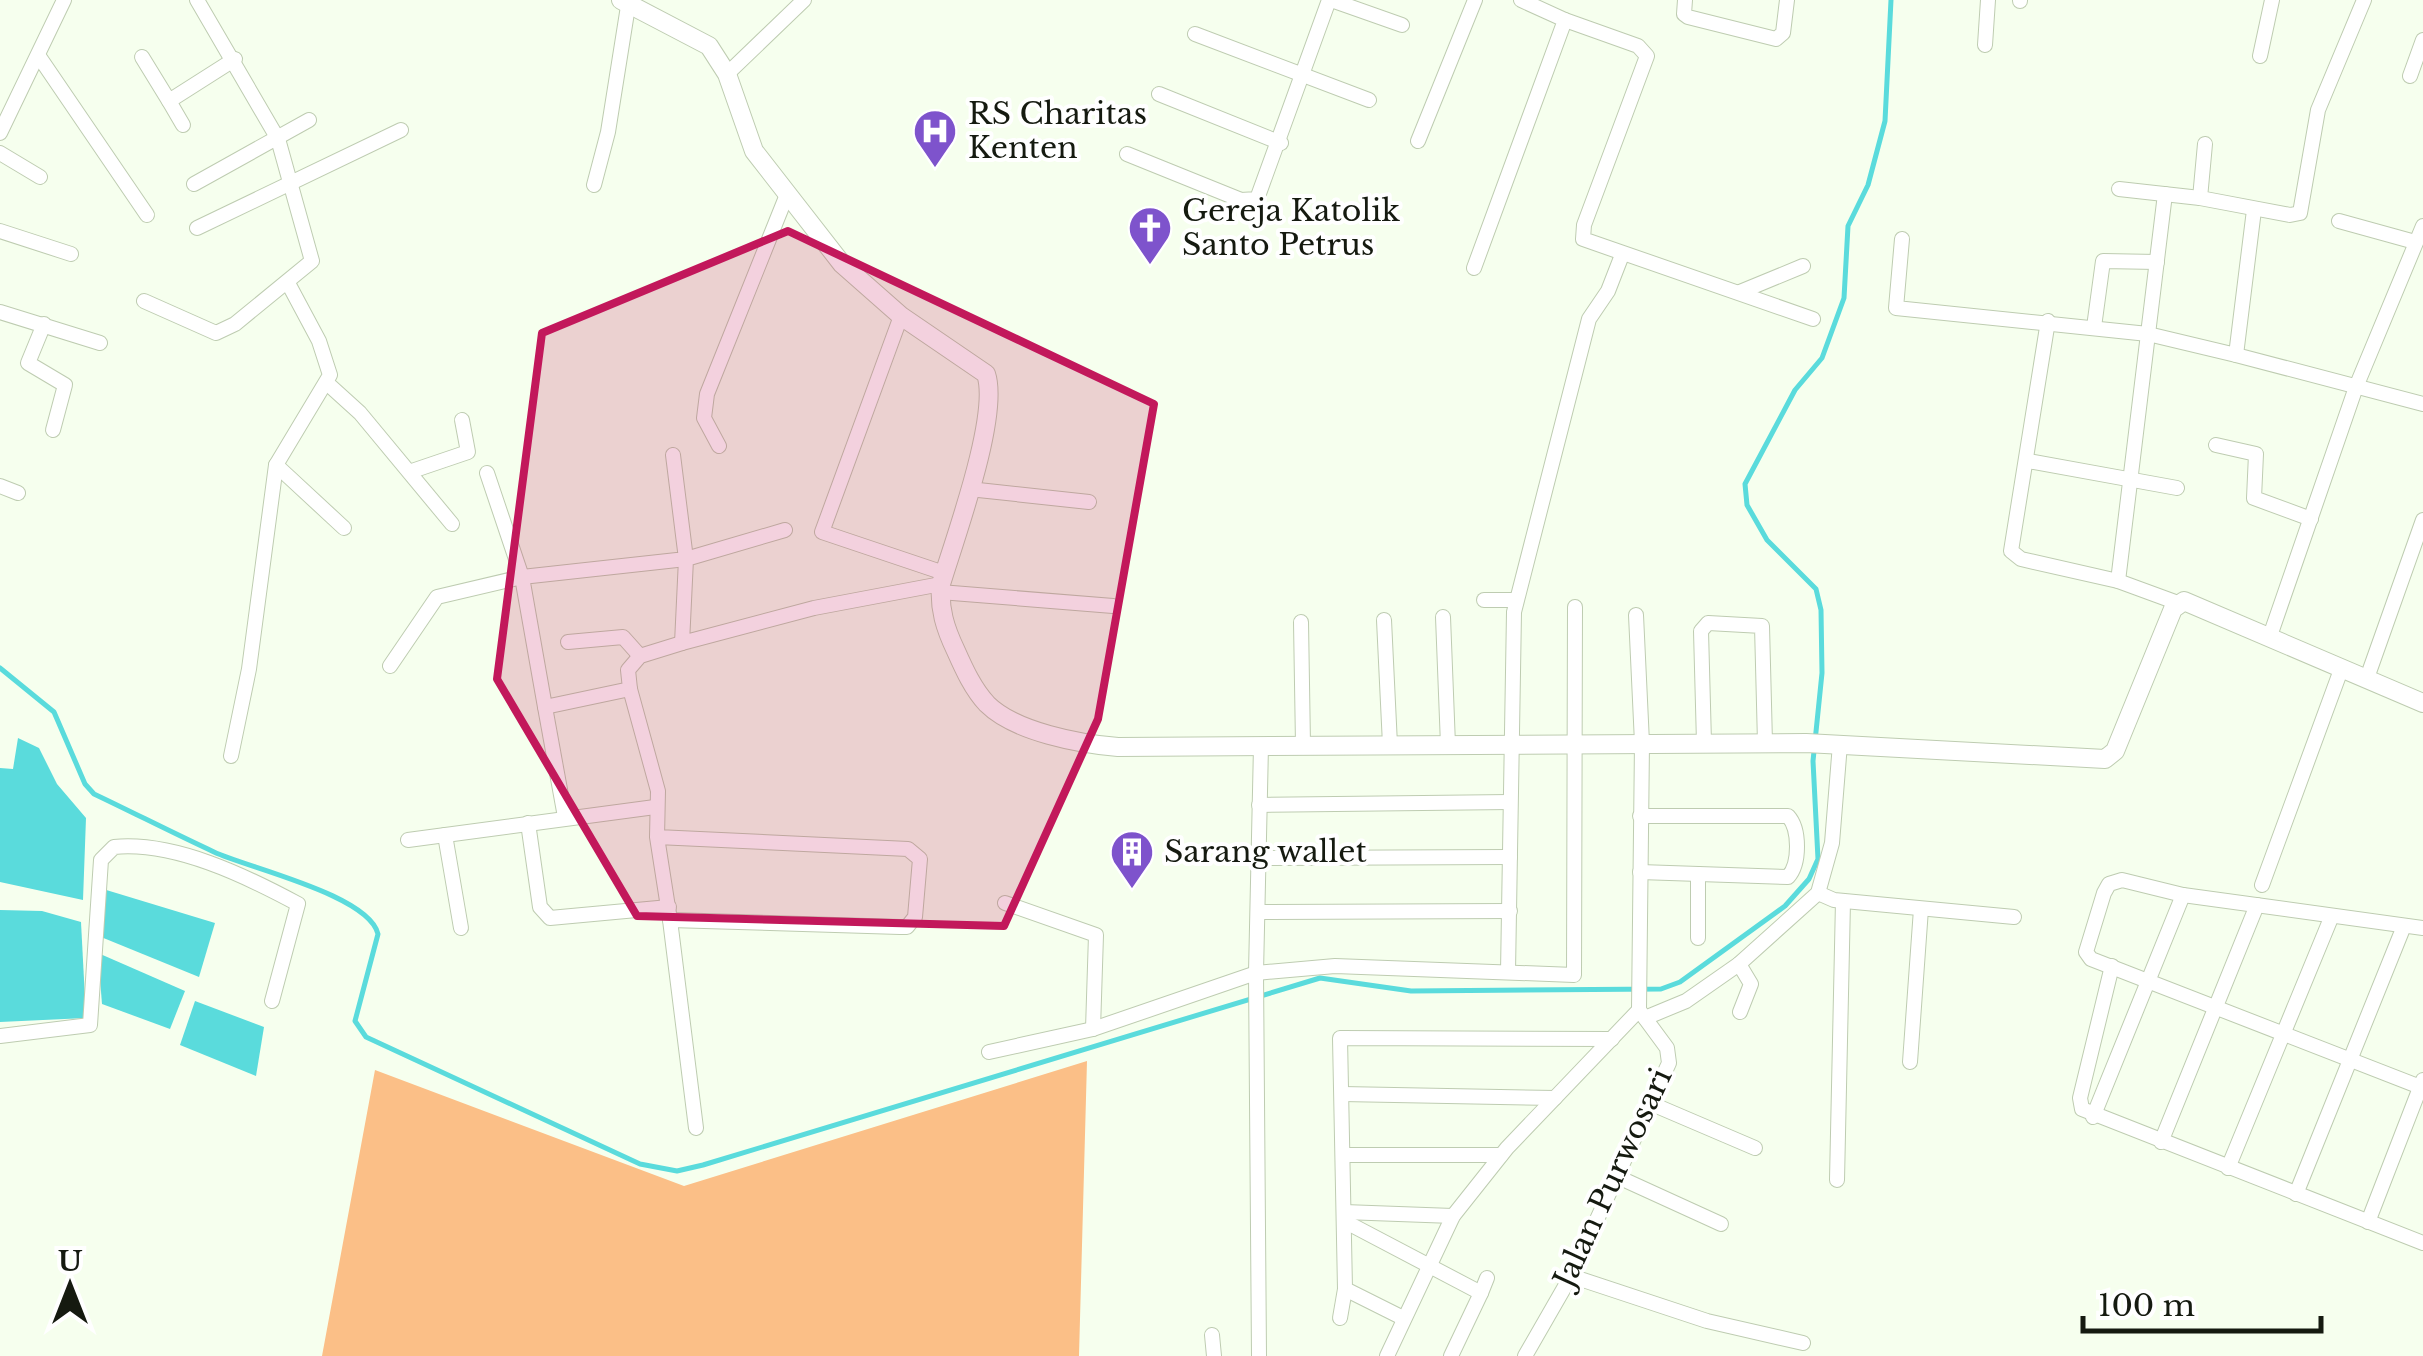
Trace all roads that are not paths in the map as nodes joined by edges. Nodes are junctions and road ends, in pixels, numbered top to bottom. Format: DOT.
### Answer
graph roads {
  1 [pos="64,0"];
  2 [pos="197,0"];
  3 [pos="804,0"];
  4 [pos="1330,0"];
  5 [pos="1475,0"];
  6 [pos="1521,0"];
  7 [pos="1686,0"];
  8 [pos="1788,0"];
  9 [pos="1988,0"];
  10 [pos="2272,0"];
  11 [pos="2364,0"];
  12 [pos="626,1"];
  13 [pos="1557,12"];
  14 [pos="1402,25"];
  15 [pos="1196,34"];
  16 [pos="2423,40"];
  17 [pos="1986,45"];
  18 [pos="2260,56"];
  19 [pos="142,57"];
  20 [pos="40,58"];
  21 [pos="235,59"];
  22 [pos="727,74"];
  23 [pos="1303,75"];
  24 [pos="2410,76"];
  25 [pos="1159,94"];
  26 [pos="1369,100"];
  27 [pos="169,101"];
  28 [pos="309,120"];
  29 [pos="183,125"];
  30 [pos="401,130"];
  31 [pos="0,133"];
  32 [pos="278,139"];
  33 [pos="1418,141"];
  34 [pos="1281,143"];
  35 [pos="2204,144"];
  36 [pos="0,154"];
  37 [pos="1127,154"];
  38 [pos="40,177"];
  39 [pos="194,184"];
  40 [pos="293,184"];
  41 [pos="594,185"];
  42 [pos="2119,189"];
  43 [pos="2165,194"];
  44 [pos="786,197"];
  45 [pos="2200,198"];
  46 [pos="2254,210"];
  47 [pos="146,215"];
  48 [pos="2339,222"];
  49 [pos="2423,226"];
  50 [pos="197,228"];
  51 [pos="0,230"];
  52 [pos="1902,238"];
  53 [pos="2415,242"];
  54 [pos="71,254"];
  55 [pos="1622,255"];
  56 [pos="2157,262"];
  57 [pos="1803,266"];
  58 [pos="1474,268"];
  59 [pos="288,283"];
  60 [pos="1740,292"];
  61 [pos="144,300"];
  62 [pos="0,312"];
  63 [pos="902,316"];
  64 [pos="1813,318"];
  65 [pos="2048,322"];
  66 [pos="44,324"];
  67 [pos="2094,327"];
  68 [pos="2148,334"];
  69 [pos="100,342"];
  70 [pos="2236,355"];
  71 [pos="328,384"];
  72 [pos="2356,387"];
  73 [pos="2423,404"];
  74 [pos="462,420"];
  75 [pos="52,430"];
  76 [pos="2216,445"];
  77 [pos="719,446"];
  78 [pos="674,455"];
  79 [pos="2028,461"];
  80 [pos="276,465"];
  81 [pos="412,470"];
  82 [pos="487,473"];
  83 [pos="2130,481"];
  84 [pos="0,486"];
  85 [pos="2177,488"];
  86 [pos="969,489"];
  87 [pos="18,492"];
  88 [pos="1089,502"];
  89 [pos="2311,520"];
  90 [pos="2423,520"];
  91 [pos="452,524"];
  92 [pos="344,528"];
  93 [pos="786,530"];
  94 [pos="686,559"];
  95 [pos="522,577"];
  96 [pos="2118,580"];
  97 [pos="942,583"];
  98 [pos="1484,600"];
  99 [pos="1516,600"];
  100 [pos="2178,603"];
  101 [pos="1113,606"];
  102 [pos="1575,608"];
  103 [pos="1636,614"];
  104 [pos="1442,617"];
  105 [pos="1384,620"];
  106 [pos="1301,622"];
  107 [pos="2270,636"];
  108 [pos="568,642"];
  109 [pos="682,643"];
  110 [pos="640,656"];
  111 [pos="390,666"];
  112 [pos="2342,667"];
  113 [pos="2367,678"];
  114 [pos="630,689"];
  115 [pos="2423,703"];
  116 [pos="545,707"];
  117 [pos="1764,742"];
  118 [pos="1642,743"];
  119 [pos="1704,743"];
  120 [pos="1837,744"];
  121 [pos="1303,745"];
  122 [pos="1390,745"];
  123 [pos="1448,745"];
  124 [pos="1512,745"];
  125 [pos="1576,745"];
  126 [pos="1260,746"];
  127 [pos="231,756"];
  128 [pos="1510,802"];
  129 [pos="1259,805"];
  130 [pos="655,807"];
  131 [pos="1640,816"];
  132 [pos="565,817"];
  133 [pos="528,822"];
  134 [pos="445,835"];
  135 [pos="658,836"];
  136 [pos="408,840"];
  137 [pos="1510,857"];
  138 [pos="1258,858"];
  139 [pos="1640,872"];
  140 [pos="1698,874"];
  141 [pos="1811,878"];
  142 [pos="2262,885"];
  143 [pos="2183,895"];
  144 [pos="1843,901"];
  145 [pos="1006,903"];
  146 [pos="2257,904"];
  147 [pos="1921,909"];
  148 [pos="1510,911"];
  149 [pos="1258,912"];
  150 [pos="669,914"];
  151 [pos="2014,917"];
  152 [pos="2332,918"];
  153 [pos="2404,926"];
  154 [pos="461,928"];
  155 [pos="2423,928"];
  156 [pos="1698,938"];
  157 [pos="1739,964"];
  158 [pos="2112,966"];
  159 [pos="1508,972"];
  160 [pos="1256,978"];
  161 [pos="2147,980"];
  162 [pos="272,1001"];
  163 [pos="2217,1007"];
  164 [pos="1641,1010"];
  165 [pos="1740,1012"];
  166 [pos="1093,1029"];
  167 [pos="2284,1034"];
  168 [pos="0,1036"];
  169 [pos="1612,1039"];
  170 [pos="989,1052"];
  171 [pos="2350,1060"];
  172 [pos="1910,1062"];
  173 [pos="2422,1085"];
  174 [pos="1342,1094"];
  175 [pos="1556,1098"];
  176 [pos="1652,1104"];
  177 [pos="2094,1117"];
  178 [pos="696,1128"];
  179 [pos="2161,1142"];
  180 [pos="1754,1148"];
  181 [pos="1343,1155"];
  182 [pos="1502,1155"];
  183 [pos="2228,1168"];
  184 [pos="1618,1177"];
  185 [pos="1837,1180"];
  186 [pos="2296,1194"];
  187 [pos="1344,1216"];
  188 [pos="1452,1216"];
  189 [pos="2368,1222"];
  190 [pos="1721,1224"];
  191 [pos="2423,1243"];
  192 [pos="1428,1266"];
  193 [pos="1571,1276"];
  194 [pos="1488,1278"];
  195 [pos="1345,1289"];
  196 [pos="1481,1293"];
  197 [pos="1340,1318"];
  198 [pos="1403,1318"];
  199 [pos="1212,1335"];
  200 [pos="1804,1344"];
  201 [pos="1214,1356"];
  202 [pos="1260,1356"];
  203 [pos="1387,1356"];
  204 [pos="1452,1356"];
  205 [pos="1525,1356"];
  1 -- 20 [label="street"];
  2 -- 21 [label="street"];
  3 -- 22 [label="street"];
  4 -- 14 [label="street"];
  4 -- 23 [label="street"];
  5 -- 33 [label="street"];
  6 -- 13 [label="street"];
  7 -- 8 [label="street"];
  9 -- 17 [label="street"];
  10 -- 18 [label="street"];
  11 -- 46 [label="street"];
  12 -- 22 [label="street"];
  12 -- 41 [label="street"];
  13 -- 55 [label="street"];
  13 -- 58 [label="street"];
  15 -- 23 [label="street"];
  16 -- 24 [label="street"];
  19 -- 27 [label="street"];
  20 -- 31 [label="street"];
  20 -- 47 [label="street"];
  21 -- 27 [label="street"];
  21 -- 32 [label="street"];
  22 -- 44 [label="street"];
  23 -- 26 [label="street"];
  23 -- 34 [label="street"];
  25 -- 34 [label="street"];
  27 -- 29 [label="street"];
  28 -- 32 [label="street"];
  30 -- 40 [label="street"];
  32 -- 39 [label="street"];
  32 -- 40 [label="street"];
  34 -- 37 [label="street"];
  35 -- 45 [label="street"];
  36 -- 38 [label="street"];
  40 -- 50 [label="street"];
  40 -- 59 [label="street"];
  42 -- 43 [label="street"];
  43 -- 45 [label="street"];
  43 -- 56 [label="street"];
  44 -- 63 [label="street"];
  44 -- 77 [label="street"];
  45 -- 46 [label="street"];
  46 -- 70 [label="street"];
  48 -- 53 [label="street"];
  49 -- 53 [label="street"];
  51 -- 54 [label="street"];
  52 -- 65 [label="street"];
  53 -- 72 [label="street"];
  55 -- 60 [label="street"];
  55 -- 99 [label="street"];
  56 -- 67 [label="street"];
  56 -- 68 [label="street"];
  57 -- 60 [label="street"];
  59 -- 61 [label="street"];
  59 -- 71 [label="street"];
  60 -- 64 [label="street"];
  62 -- 66 [label="street"];
  63 -- 86 [label="street"];
  63 -- 97 [label="street"];
  65 -- 67 [label="street"];
  65 -- 79 [label="street"];
  66 -- 69 [label="street"];
  66 -- 75 [label="street"];
  67 -- 68 [label="street"];
  68 -- 70 [label="street"];
  68 -- 83 [label="street"];
  70 -- 72 [label="street"];
  71 -- 80 [label="street"];
  71 -- 81 [label="street"];
  72 -- 73 [label="street"];
  72 -- 89 [label="street"];
  74 -- 81 [label="street"];
  76 -- 89 [label="street"];
  78 -- 94 [label="street"];
  79 -- 83 [label="street"];
  79 -- 96 [label="street"];
  80 -- 92 [label="street"];
  80 -- 127 [label="street"];
  81 -- 91 [label="street"];
  82 -- 95 [label="street"];
  83 -- 85 [label="street"];
  83 -- 96 [label="street"];
  84 -- 87 [label="street"];
  86 -- 88 [label="street"];
  86 -- 97 [label="street"];
  89 -- 107 [label="street"];
  90 -- 113 [label="street"];
  93 -- 94 [label="street"];
  94 -- 95 [label="street"];
  94 -- 109 [label="street"];
  95 -- 111 [label="street"];
  95 -- 116 [label="street"];
  96 -- 100 [label="street"];
  97 -- 101 [label="street"];
  97 -- 109 [label="street"];
  97 -- 126 [label="street"];
  98 -- 99 [label="street"];
  99 -- 124 [label="street"];
  100 -- 107 [label="street"];
  100 -- 120 [label="street"];
  102 -- 125 [label="street"];
  103 -- 118 [label="street"];
  104 -- 123 [label="street"];
  105 -- 122 [label="street"];
  106 -- 121 [label="street"];
  107 -- 112 [label="street"];
  108 -- 110 [label="street"];
  109 -- 110 [label="street"];
  110 -- 114 [label="street"];
  112 -- 113 [label="street"];
  112 -- 142 [label="street"];
  113 -- 115 [label="street"];
  114 -- 116 [label="street"];
  114 -- 130 [label="street"];
  116 -- 132 [label="street"];
  117 -- 119 [label="street"];
  117 -- 119 [label="street"];
  117 -- 120 [label="street"];
  118 -- 119 [label="street"];
  118 -- 125 [label="street"];
  118 -- 131 [label="street"];
  120 -- 141 [label="street"];
  121 -- 122 [label="street"];
  121 -- 126 [label="street"];
  122 -- 123 [label="street"];
  123 -- 124 [label="street"];
  124 -- 125 [label="street"];
  124 -- 128 [label="street"];
  125 -- 159 [label="street"];
  126 -- 129 [label="street"];
  128 -- 129 [label="street"];
  128 -- 137 [label="street"];
  129 -- 138 [label="street"];
  130 -- 132 [label="street"];
  130 -- 135 [label="street"];
  131 -- 139 [label="street"];
  131 -- 141 [label="street"];
  132 -- 133 [label="street"];
  133 -- 134 [label="street"];
  133 -- 150 [label="street"];
  134 -- 136 [label="street"];
  134 -- 154 [label="street"];
  135 -- 150 [label="street"];
  135 -- 150 [label="street"];
  137 -- 138 [label="street"];
  137 -- 148 [label="street"];
  138 -- 149 [label="street"];
  139 -- 140 [label="street"];
  139 -- 164 [label="street"];
  140 -- 141 [label="street"];
  140 -- 156 [label="street"];
  141 -- 144 [label="street"];
  141 -- 157 [label="street"];
  143 -- 146 [label="street"];
  143 -- 158 [label="street"];
  143 -- 161 [label="street"];
  144 -- 147 [label="street"];
  144 -- 185 [label="street"];
  145 -- 166 [label="street"];
  146 -- 152 [label="street"];
  146 -- 163 [label="street"];
  147 -- 151 [label="street"];
  147 -- 172 [label="street"];
  148 -- 149 [label="street"];
  148 -- 159 [label="street"];
  149 -- 160 [label="street"];
  150 -- 178 [label="street"];
  152 -- 153 [label="street"];
  152 -- 167 [label="street"];
  153 -- 155 [label="street"];
  153 -- 171 [label="street"];
  157 -- 164 [label="street"];
  157 -- 165 [label="street"];
  158 -- 161 [label="street"];
  158 -- 177 [label="street"];
  159 -- 160 [label="street"];
  160 -- 166 [label="street"];
  160 -- 202 [label="street"];
  161 -- 163 [label="street"];
  161 -- 177 [label="street"];
  162 -- 168 [label="street"];
  163 -- 167 [label="street"];
  163 -- 179 [label="street"];
  164 -- 169 [label="street"];
  164 -- 176 [label="street, Jalan Purwosari"];
  166 -- 170 [label="street"];
  167 -- 171 [label="street"];
  167 -- 183 [label="street"];
  169 -- 174 [label="street"];
  169 -- 175 [label="street"];
  171 -- 173 [label="street"];
  171 -- 186 [label="street"];
  173 -- 189 [label="street"];
  174 -- 175 [label="street"];
  174 -- 181 [label="street"];
  175 -- 182 [label="street"];
  176 -- 180 [label="street"];
  176 -- 184 [label="street, Jalan Purwosari"];
  177 -- 179 [label="street"];
  179 -- 183 [label="street"];
  181 -- 182 [label="street"];
  181 -- 187 [label="street"];
  182 -- 188 [label="street"];
  183 -- 186 [label="street"];
  184 -- 190 [label="street"];
  184 -- 193 [label="street, Jalan Purwosari"];
  186 -- 189 [label="street"];
  187 -- 188 [label="street"];
  187 -- 192 [label="street"];
  187 -- 195 [label="street"];
  188 -- 192 [label="street"];
  189 -- 191 [label="street"];
  192 -- 196 [label="street"];
  192 -- 198 [label="street"];
  193 -- 200 [label="street"];
  193 -- 205 [label="street, Jalan Purwosari"];
  194 -- 196 [label="street"];
  195 -- 197 [label="street"];
  195 -- 198 [label="street"];
  196 -- 204 [label="street"];
  198 -- 203 [label="street"];
  199 -- 201 [label="street"];
}
